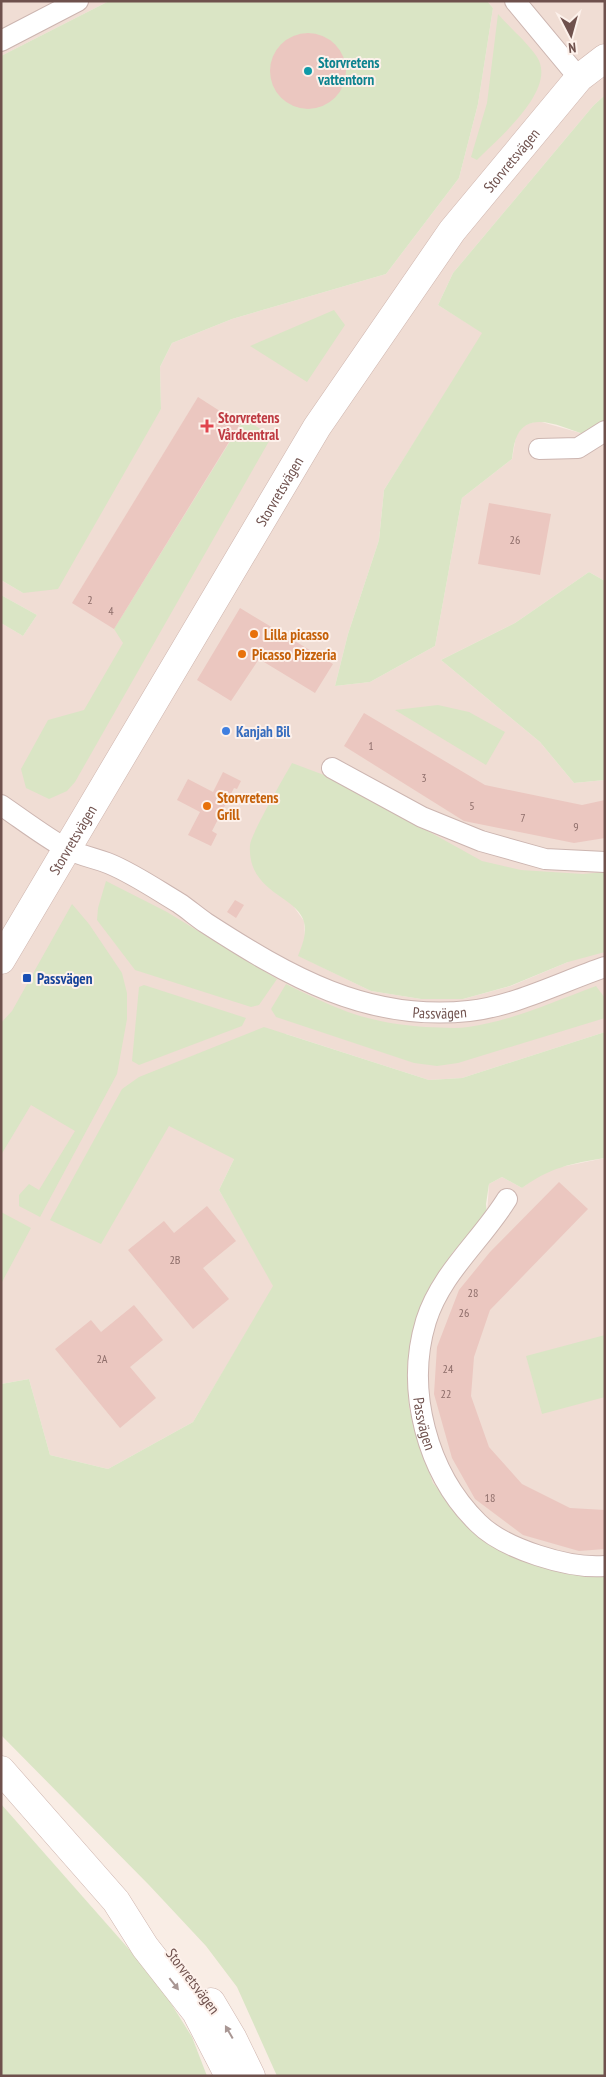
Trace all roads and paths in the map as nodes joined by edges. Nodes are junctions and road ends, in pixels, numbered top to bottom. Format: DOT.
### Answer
graph roads {
  1 [pos="78,1"];
  2 [pos="515,1"];
  3 [pos="1,41"];
  4 [pos="605,58"];
  5 [pos="579,78"];
  6 [pos="605,431"];
  7 [pos="540,449"];
  8 [pos="332,768"];
  9 [pos="1,805"];
  10 [pos="68,849"];
  11 [pos="605,862"];
  12 [pos="1,960"];
  13 [pos="605,967"];
  14 [pos="506,1199"];
  15 [pos="605,1566"];
  16 [pos="1,1770"];
  17 [pos="116,1901"];
  18 [pos="229,2076"];
  19 [pos="251,2076"];
  1 -- 3 [label="street"];
  2 -- 5 [label="street"];
  4 -- 5 [label="street, Storvretsvägen"];
  5 -- 10 [label="street, Storvretsvägen"];
  6 -- 7 [label="street"];
  8 -- 11 [label="street"];
  9 -- 10 [label="street, Passvägen"];
  10 -- 12 [label="street, Storvretsvägen"];
  10 -- 13 [label="street, Passvägen"];
  14 -- 15 [label="street, Passvägen"];
  16 -- 17 [label="street, Storvretsvägen"];
  17 -- 18 [label="street, Storvretsvägen, one-way"];
  19 -- 17 [label="street, Storvretsvägen, one-way"];
}
